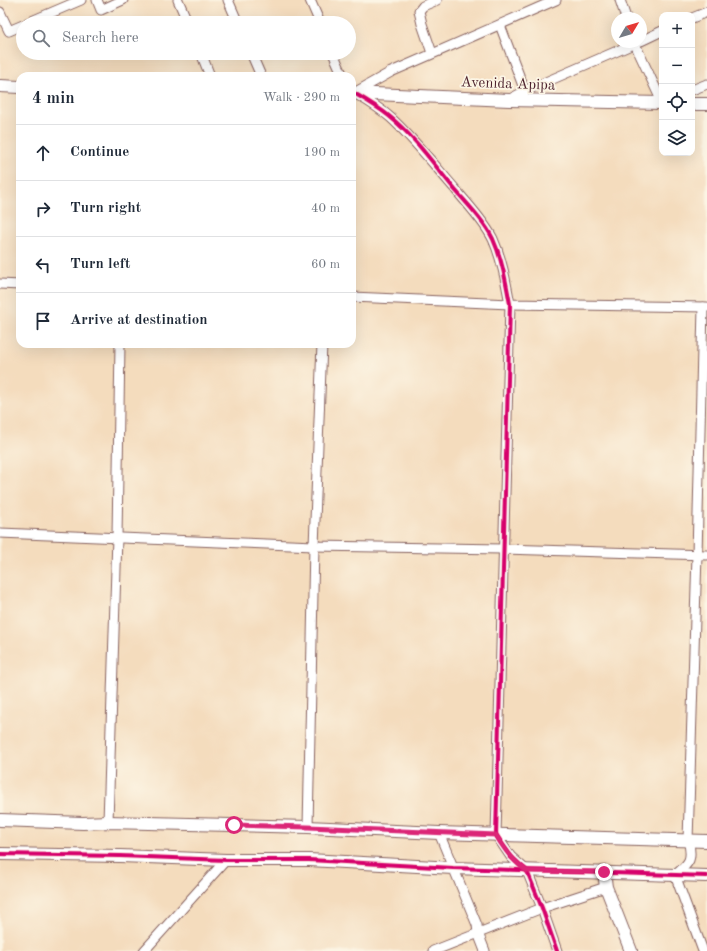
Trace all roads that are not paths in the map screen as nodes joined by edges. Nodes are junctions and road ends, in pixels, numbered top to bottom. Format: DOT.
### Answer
graph roads {
  1 [pos="81,0"];
  2 [pos="97,0"];
  3 [pos="123,0"];
  4 [pos="178,0"];
  5 [pos="228,0"];
  6 [pos="310,0"];
  7 [pos="437,0"];
  8 [pos="556,0"];
  9 [pos="620,0"];
  10 [pos="0,12"];
  11 [pos="624,12"];
  12 [pos="707,12"];
  13 [pos="43,16"];
  14 [pos="185,16"];
  15 [pos="235,16"];
  16 [pos="317,16"];
  17 [pos="695,17"];
  18 [pos="500,25"];
  19 [pos="16,27"];
  20 [pos="659,32"];
  21 [pos="647,38"];
  22 [pos="623,48"];
  23 [pos="639,48"];
  24 [pos="432,53"];
  25 [pos="204,60"];
  26 [pos="254,60"];
  27 [pos="336,60"];
  28 [pos="208,72"];
  29 [pos="259,72"];
  30 [pos="341,72"];
  31 [pos="707,84"];
  32 [pos="0,86"];
  33 [pos="16,87"];
  34 [pos="695,89"];
  35 [pos="356,90"];
  36 [pos="525,91"];
  37 [pos="356,92"];
  38 [pos="356,94"];
  39 [pos="659,96"];
  40 [pos="509,100"];
  41 [pos="659,103"];
  42 [pos="695,104"];
  43 [pos="707,104"];
  44 [pos="0,284"];
  45 [pos="16,285"];
  46 [pos="356,297"];
  47 [pos="510,304"];
  48 [pos="705,307"];
  49 [pos="120,348"];
  50 [pos="322,348"];
  51 [pos="0,533"];
  52 [pos="117,537"];
  53 [pos="314,546"];
  54 [pos="503,549"];
  55 [pos="697,555"];
  56 [pos="707,555"];
  57 [pos="0,820"];
  58 [pos="108,822"];
  59 [pos="308,827"];
  60 [pos="439,833"];
  61 [pos="496,835"];
  62 [pos="688,840"];
  63 [pos="707,840"];
  64 [pos="0,854"];
  65 [pos="226,860"];
  66 [pos="453,868"];
  67 [pos="527,871"];
  68 [pos="604,872"];
  69 [pos="676,875"];
  70 [pos="707,876"];
  71 [pos="606,887"];
  72 [pos="542,908"];
  73 [pos="478,933"];
  74 [pos="144,951"];
  75 [pos="433,951"];
  76 [pos="485,951"];
  77 [pos="557,951"];
  78 [pos="631,951"];
  79 [pos="704,951"];
  1 -- 13 [label="street"];
  2 -- 3 [label="street"];
  4 -- 14 [label="street"];
  5 -- 15 [label="street"];
  6 -- 16 [label="street"];
  7 -- 24 [label="street"];
  8 -- 18 [label="street"];
  9 -- 11 [label="street"];
  10 -- 19 [label="street"];
  12 -- 17 [label="street"];
  18 -- 24 [label="street"];
  18 -- 36 [label="street"];
  20 -- 21 [label="street"];
  22 -- 36 [label="street"];
  23 -- 39 [label="street"];
  24 -- 35 [label="street"];
  25 -- 28 [label="street"];
  26 -- 29 [label="street"];
  27 -- 30 [label="street"];
  31 -- 34 [label="street"];
  32 -- 33 [label="street"];
  36 -- 40 [label="street"];
  37 -- 40 [label="street, Avenida Apipa"];
  38 -- 47 [label="street"];
  40 -- 41 [label="street, Avenida Apipa"];
  42 -- 43 [label="street"];
  44 -- 45 [label="street"];
  46 -- 47 [label="street"];
  47 -- 48 [label="street"];
  47 -- 54 [label="street"];
  48 -- 55 [label="street"];
  49 -- 52 [label="street"];
  50 -- 53 [label="street"];
  51 -- 52 [label="street"];
  52 -- 53 [label="street"];
  52 -- 58 [label="street"];
  53 -- 54 [label="street"];
  53 -- 59 [label="street"];
  54 -- 55 [label="street"];
  54 -- 61 [label="street"];
  55 -- 56 [label="street"];
  55 -- 62 [label="street"];
  57 -- 58 [label="street"];
  58 -- 59 [label="street"];
  59 -- 60 [label="street"];
  60 -- 61 [label="street"];
  60 -- 66 [label="street"];
  61 -- 62 [label="street"];
  61 -- 67 [label="street"];
  62 -- 63 [label="street"];
  62 -- 69 [label="street"];
  64 -- 65 [label="street"];
  65 -- 66 [label="street"];
  65 -- 74 [label="street"];
  66 -- 67 [label="street"];
  66 -- 73 [label="street"];
  67 -- 68 [label="street"];
  67 -- 72 [label="street"];
  68 -- 69 [label="street"];
  68 -- 71 [label="street"];
  69 -- 70 [label="street"];
  69 -- 79 [label="street"];
  71 -- 72 [label="street"];
  71 -- 78 [label="street"];
  72 -- 73 [label="street"];
  72 -- 77 [label="street"];
  73 -- 75 [label="street"];
  73 -- 76 [label="street"];
}
